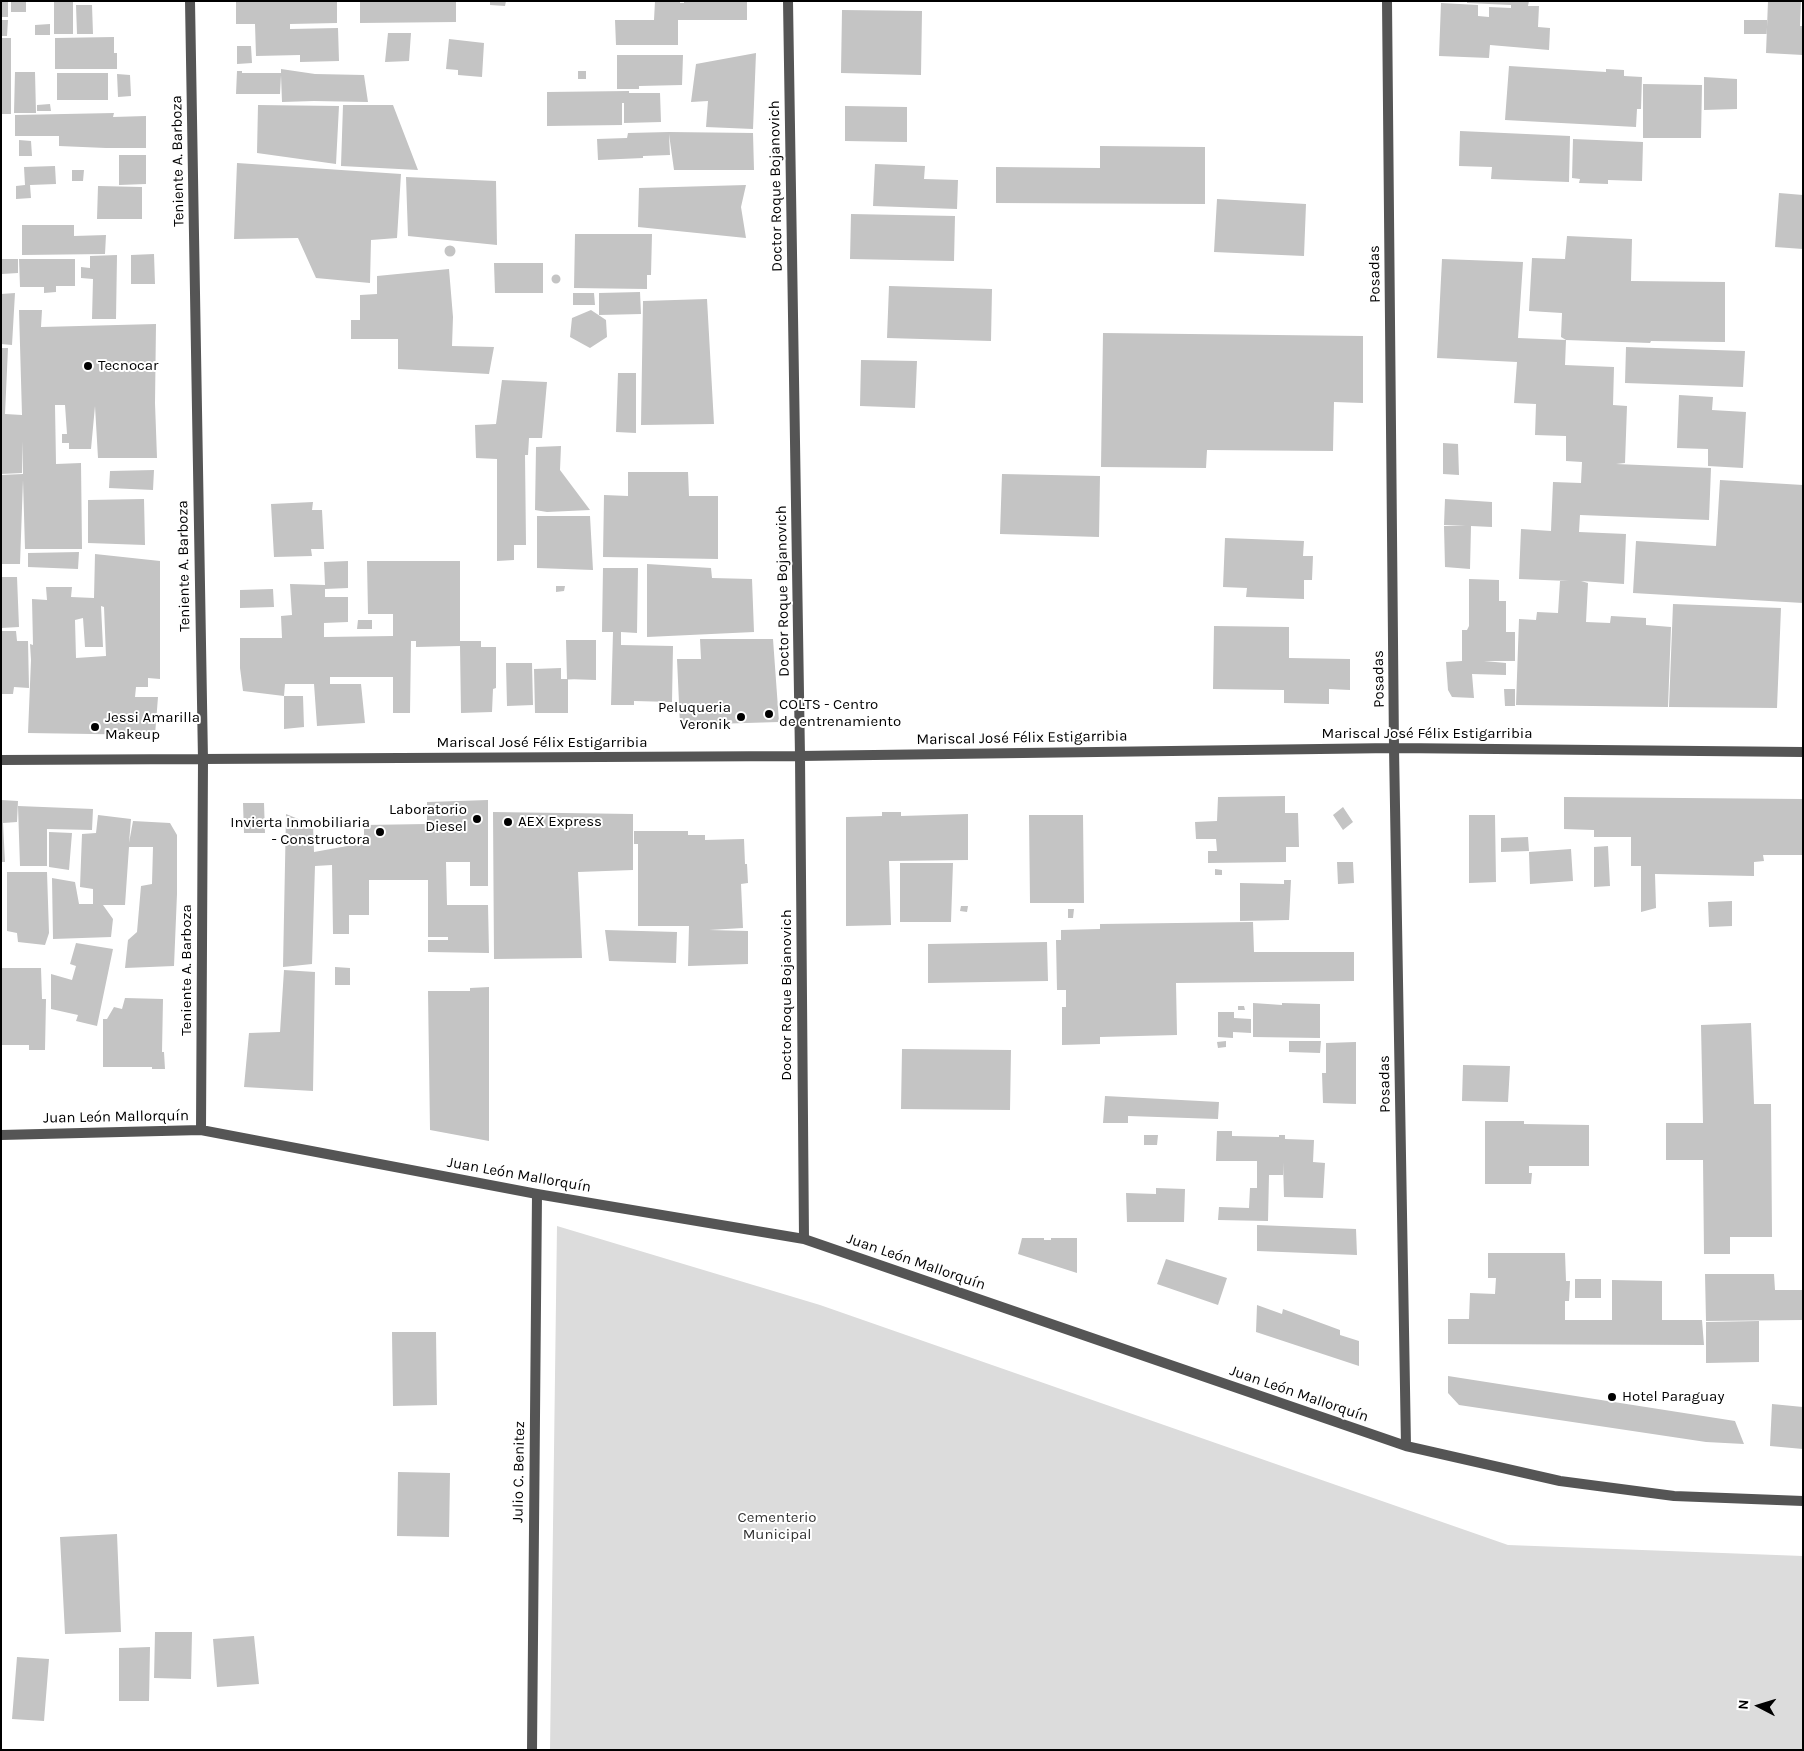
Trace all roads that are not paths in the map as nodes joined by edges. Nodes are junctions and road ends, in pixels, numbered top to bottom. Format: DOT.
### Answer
graph roads {
  1 [pos="190,1"];
  2 [pos="788,1"];
  3 [pos="1387,1"];
  4 [pos="1394,748"];
  5 [pos="1803,752"];
  6 [pos="800,756"];
  7 [pos="1,760"];
  8 [pos="203,760"];
  9 [pos="201,1130"];
  10 [pos="1,1135"];
  11 [pos="537,1194"];
  12 [pos="804,1239"];
  13 [pos="1406,1446"];
  14 [pos="1803,1501"];
  15 [pos="532,1750"];
  1 -- 8 [label="street, Teniente A. Barboza"];
  2 -- 6 [label="street, Doctor Roque Bojanovich"];
  3 -- 4 [label="street, Posadas"];
  4 -- 5 [label="street, Mariscal José Félix Estigarribia"];
  4 -- 6 [label="street, Mariscal José Félix Estigarribia"];
  4 -- 13 [label="street, Posadas"];
  6 -- 8 [label="street, Mariscal José Félix Estigarribia"];
  6 -- 12 [label="street, Doctor Roque Bojanovich"];
  7 -- 8 [label="street, Mariscal José Félix Estigarribia"];
  8 -- 9 [label="street, Teniente A. Barboza"];
  9 -- 10 [label="street, Juan León Mallorquín"];
  9 -- 11 [label="street, Juan León Mallorquín"];
  11 -- 12 [label="street, Juan León Mallorquín"];
  11 -- 15 [label="street, Julio C. Benitez"];
  12 -- 13 [label="street, Juan León Mallorquín"];
  13 -- 14 [label="street, Juan León Mallorquín"];
}
